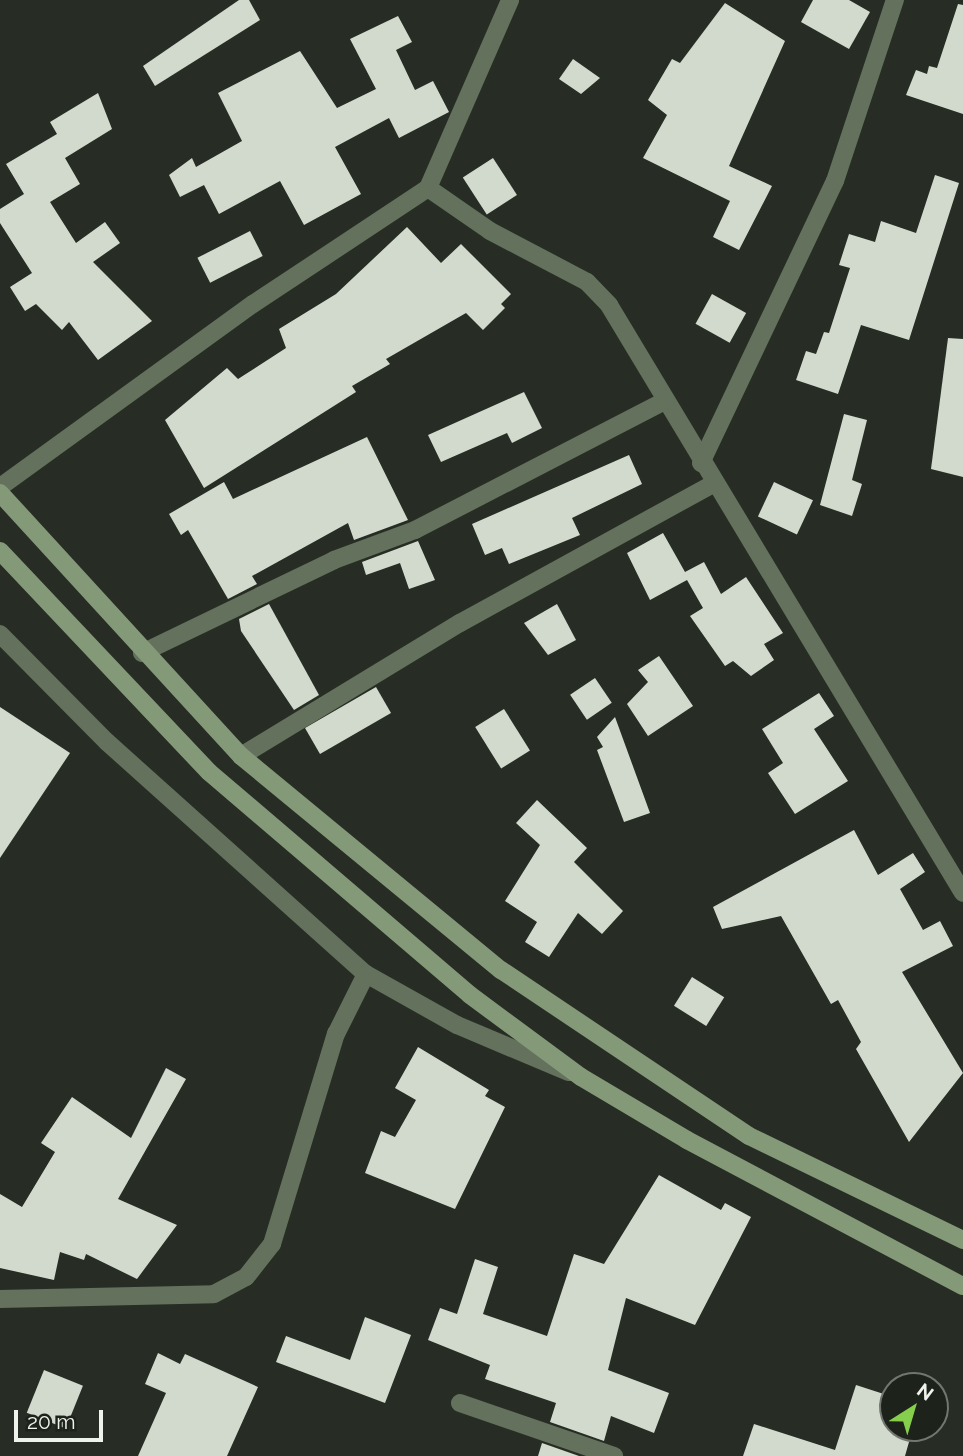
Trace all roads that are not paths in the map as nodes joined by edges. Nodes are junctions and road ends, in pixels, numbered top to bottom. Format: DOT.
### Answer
graph roads {
  1 [pos="510,0"];
  2 [pos="895,0"];
  3 [pos="428,188"];
  4 [pos="665,401"];
  5 [pos="701,463"];
  6 [pos="713,484"];
  7 [pos="0,487"];
  8 [pos="0,493"];
  9 [pos="0,551"];
  10 [pos="0,634"];
  11 [pos="142,653"];
  12 [pos="241,756"];
  13 [pos="963,893"];
  14 [pos="366,974"];
  15 [pos="581,1077"];
  16 [pos="963,1240"];
  17 [pos="963,1286"];
  18 [pos="0,1299"];
  19 [pos="460,1403"];
  20 [pos="614,1456"];
  1 -- 3 [label="street"];
  2 -- 5 [label="street"];
  3 -- 4 [label="street"];
  3 -- 7 [label="street"];
  4 -- 5 [label="street"];
  4 -- 11 [label="street"];
  5 -- 6 [label="street"];
  6 -- 12 [label="street"];
  6 -- 13 [label="street"];
  8 -- 11 [label="main road"];
  9 -- 15 [label="main road"];
  10 -- 14 [label="street"];
  11 -- 12 [label="main road"];
  12 -- 16 [label="main road"];
  14 -- 15 [label="street"];
  14 -- 18 [label="street"];
  15 -- 17 [label="main road"];
  19 -- 20 [label="street"];
}
